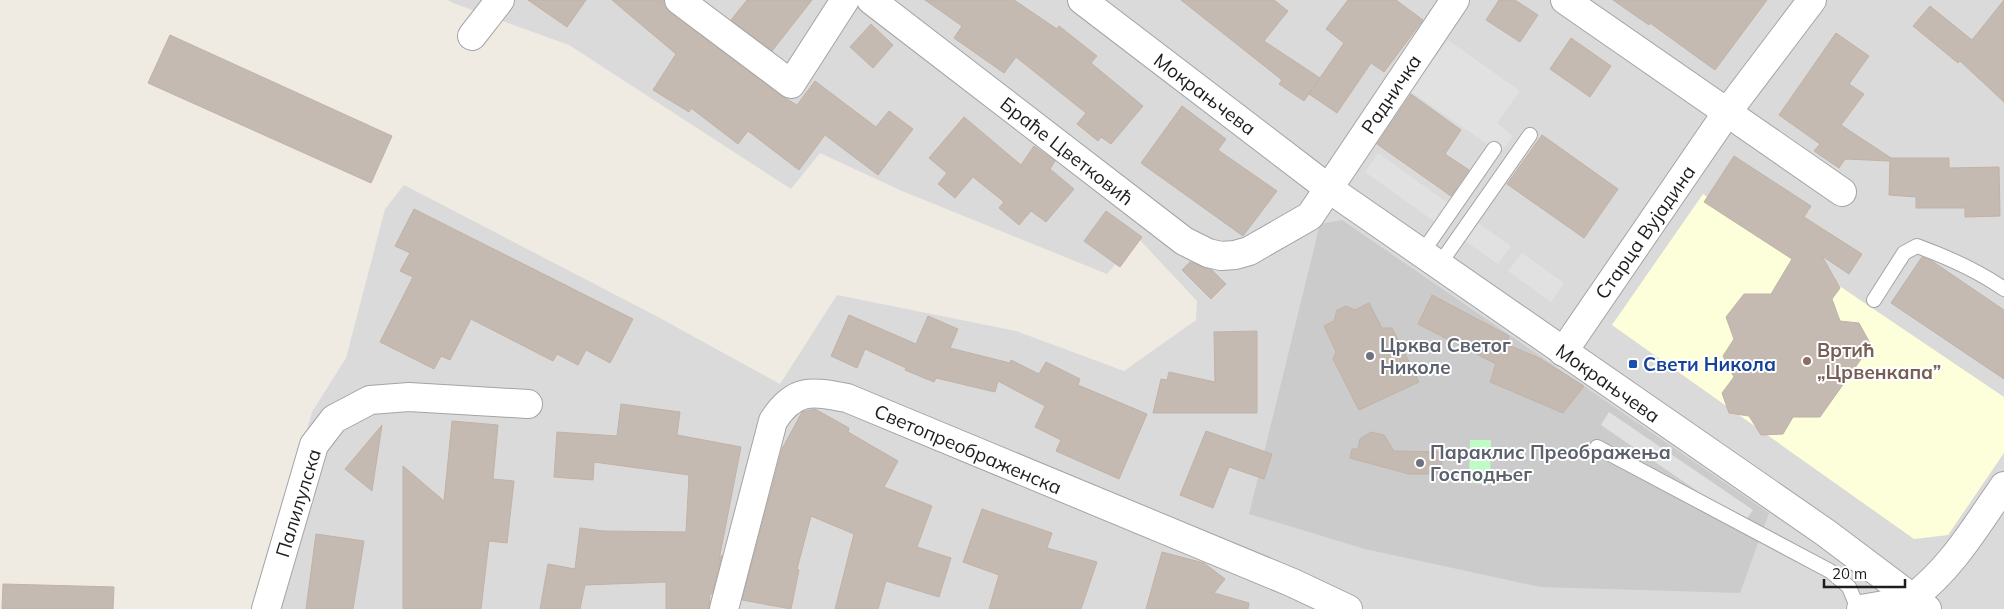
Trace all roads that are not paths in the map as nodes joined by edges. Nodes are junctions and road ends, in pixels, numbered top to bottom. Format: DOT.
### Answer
graph roads {
  1 [pos="500,0"];
  2 [pos="680,0"];
  3 [pos="845,0"];
  4 [pos="871,0"];
  5 [pos="1082,0"];
  6 [pos="1455,0"];
  7 [pos="1565,0"];
  8 [pos="1812,0"];
  9 [pos="472,36"];
  10 [pos="1728,111"];
  11 [pos="1530,135"];
  12 [pos="1494,149"];
  13 [pos="1328,188"];
  14 [pos="1842,192"];
  15 [pos="1430,259"];
  16 [pos="2004,288"];
  17 [pos="1874,300"];
  18 [pos="1563,352"];
  19 [pos="528,404"];
  20 [pos="1597,447"];
  21 [pos="2004,486"];
  22 [pos="1920,604"];
  23 [pos="266,609"];
  24 [pos="724,609"];
  25 [pos="1348,609"];
  26 [pos="1859,609"];
  1 -- 9 [label="street"];
  2 -- 3 [label="street"];
  4 -- 13 [label="street, Браће Цветковић"];
  5 -- 13 [label="street, Мокрањчева"];
  6 -- 13 [label="street, Радничка"];
  7 -- 10 [label="street"];
  8 -- 10 [label="street, Старца Вујадина"];
  10 -- 14 [label="street"];
  10 -- 18 [label="street, Старца Вујадина"];
  11 -- 15 [label="lane"];
  12 -- 15 [label="lane"];
  13 -- 15 [label="street, Мокрањчева"];
  15 -- 18 [label="street, Мокрањчева"];
  16 -- 17 [label="lane"];
  18 -- 22 [label="street, Мокрањчева"];
  19 -- 23 [label="street, Палилулска"];
  20 -- 26 [label="lane"];
  21 -- 22 [label="street"];
  22 -- 26 [label="street"];
  24 -- 25 [label="street, Светопреображенска"];
}
